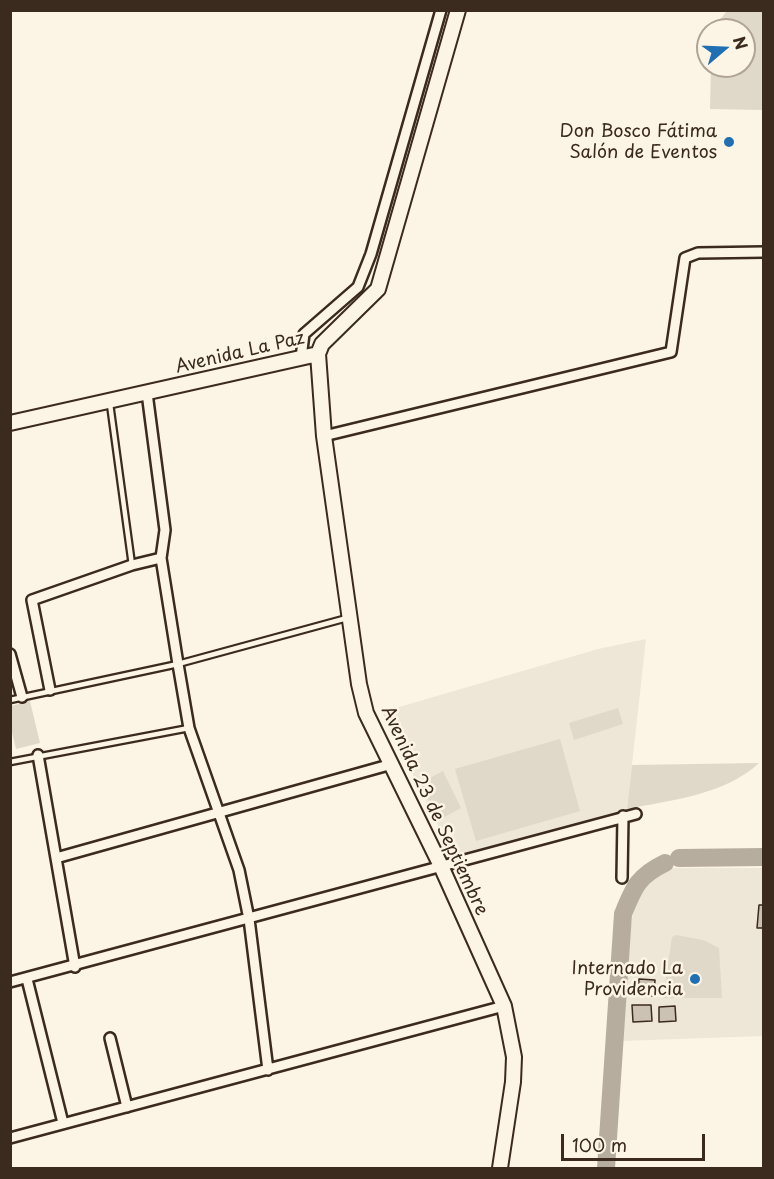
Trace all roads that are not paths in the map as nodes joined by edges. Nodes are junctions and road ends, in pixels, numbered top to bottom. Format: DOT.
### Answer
graph roads {
  1 [pos="441,10"];
  2 [pos="458,10"];
  3 [pos="764,252"];
  4 [pos="318,354"];
  5 [pos="300,358"];
  6 [pos="147,393"];
  7 [pos="110,401"];
  8 [pos="10,423"];
  9 [pos="324,436"];
  10 [pos="162,558"];
  11 [pos="132,564"];
  12 [pos="349,617"];
  13 [pos="10,654"];
  14 [pos="178,664"];
  15 [pos="50,690"];
  16 [pos="22,697"];
  17 [pos="10,700"];
  18 [pos="189,728"];
  19 [pos="38,755"];
  20 [pos="10,762"];
  21 [pos="392,764"];
  22 [pos="219,813"];
  23 [pos="636,814"];
  24 [pos="623,816"];
  25 [pos="56,858"];
  26 [pos="441,866"];
  27 [pos="622,878"];
  28 [pos="249,919"];
  29 [pos="75,967"];
  30 [pos="27,979"];
  31 [pos="10,982"];
  32 [pos="504,1006"];
  33 [pos="110,1038"];
  34 [pos="268,1070"];
  35 [pos="127,1107"];
  36 [pos="63,1124"];
  37 [pos="10,1138"];
  38 [pos="500,1168"];
  1 -- 5 [label="street"];
  2 -- 4 [label="main road, Avenida La Paz"];
  3 -- 9 [label="street"];
  4 -- 5 [label="main road, Avenida La Paz"];
  4 -- 9 [label="main road, Avenida 23 de Septiembre"];
  5 -- 6 [label="main road, Avenida La Paz"];
  6 -- 7 [label="main road, Avenida La Paz"];
  6 -- 10 [label="street"];
  7 -- 8 [label="main road, Avenida La Paz"];
  7 -- 11 [label="lane"];
  9 -- 12 [label="main road, Avenida 23 de Septiembre"];
  10 -- 11 [label="street"];
  10 -- 14 [label="street"];
  11 -- 15 [label="street"];
  12 -- 14 [label="lane"];
  12 -- 21 [label="main road, Avenida 23 de Septiembre"];
  13 -- 16 [label="street"];
  14 -- 15 [label="lane"];
  14 -- 18 [label="street"];
  15 -- 16 [label="lane"];
  16 -- 17 [label="lane"];
  18 -- 19 [label="lane"];
  18 -- 22 [label="street"];
  19 -- 20 [label="lane"];
  19 -- 25 [label="street"];
  21 -- 22 [label="street"];
  21 -- 26 [label="main road, Avenida 23 de Septiembre"];
  22 -- 25 [label="street"];
  22 -- 28 [label="street"];
  23 -- 24 [label="street"];
  24 -- 26 [label="street"];
  24 -- 27 [label="street"];
  25 -- 29 [label="street"];
  26 -- 28 [label="street"];
  26 -- 32 [label="main road, Avenida 23 de Septiembre"];
  28 -- 29 [label="street"];
  28 -- 34 [label="street"];
  29 -- 30 [label="street"];
  30 -- 31 [label="street"];
  30 -- 36 [label="street"];
  32 -- 34 [label="street"];
  32 -- 38 [label="main road, Avenida 23 de Septiembre"];
  33 -- 35 [label="street"];
  34 -- 35 [label="street"];
  35 -- 36 [label="street"];
  36 -- 37 [label="street"];
}
